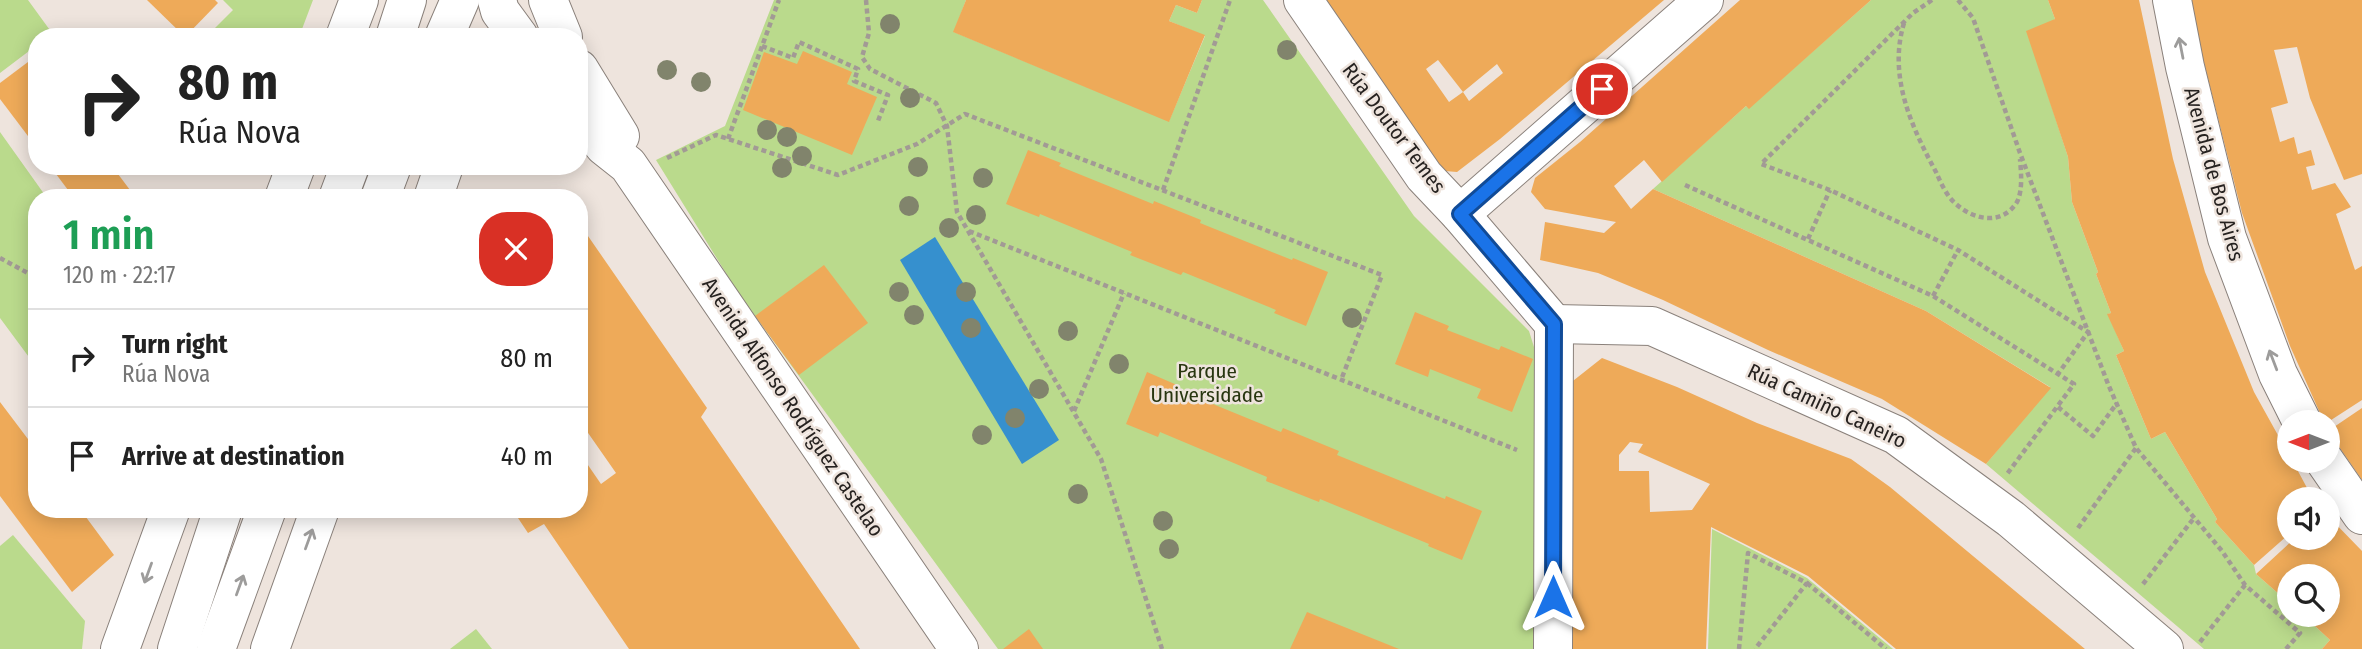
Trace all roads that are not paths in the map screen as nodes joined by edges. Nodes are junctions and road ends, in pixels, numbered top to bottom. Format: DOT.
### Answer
graph roads {
  1 [pos="359,0"];
  2 [pos="407,0"];
  3 [pos="460,0"];
  4 [pos="497,0"];
  5 [pos="1303,0"];
  6 [pos="1704,0"];
  7 [pos="2172,0"];
  8 [pos="348,28"];
  9 [pos="398,28"];
  10 [pos="448,28"];
  11 [pos="513,28"];
  12 [pos="588,83"];
  13 [pos="588,126"];
  14 [pos="644,164"];
  15 [pos="1460,214"];
  16 [pos="1554,324"];
  17 [pos="2296,410"];
  18 [pos="2333,473"];
  19 [pos="2362,515"];
  20 [pos="168,518"];
  21 [pos="220,518"];
  22 [pos="264,518"];
  23 [pos="317,518"];
  24 [pos="285,605"];
  25 [pos="120,649"];
  26 [pos="177,649"];
  27 [pos="216,649"];
  28 [pos="233,649"];
  29 [pos="270,649"];
  30 [pos="959,649"];
  31 [pos="1553,649"];
  32 [pos="2164,649"];
  1 -- 8 [label="street"];
  2 -- 9 [label="street"];
  3 -- 10 [label="street"];
  4 -- 11 [label="street"];
  5 -- 15 [label="street, Rúa Doutor Temes"];
  6 -- 15 [label="street"];
  17 -- 7 [label="street, Avenida de Bos Aires, one-way"];
  12 -- 14 [label="street, Avenida Alfonso Rodríguez Castelao"];
  13 -- 14 [label="street, Avenida Alfonso Rodríguez Castelao"];
  14 -- 30 [label="street, Avenida Alfonso Rodríguez Castelao"];
  15 -- 16 [label="street, Rúa Doutor Temes"];
  16 -- 31 [label="street"];
  16 -- 32 [label="street, Rúa Camiño Caneiro"];
  18 -- 19 [label="street"];
  20 -- 25 [label="street, one-way"];
  21 -- 26 [label="street"];
  27 -- 22 [label="street, one-way"];
  24 -- 23 [label="street, one-way"];
  24 -- 28 [label="street"];
  24 -- 29 [label="street"];
}
